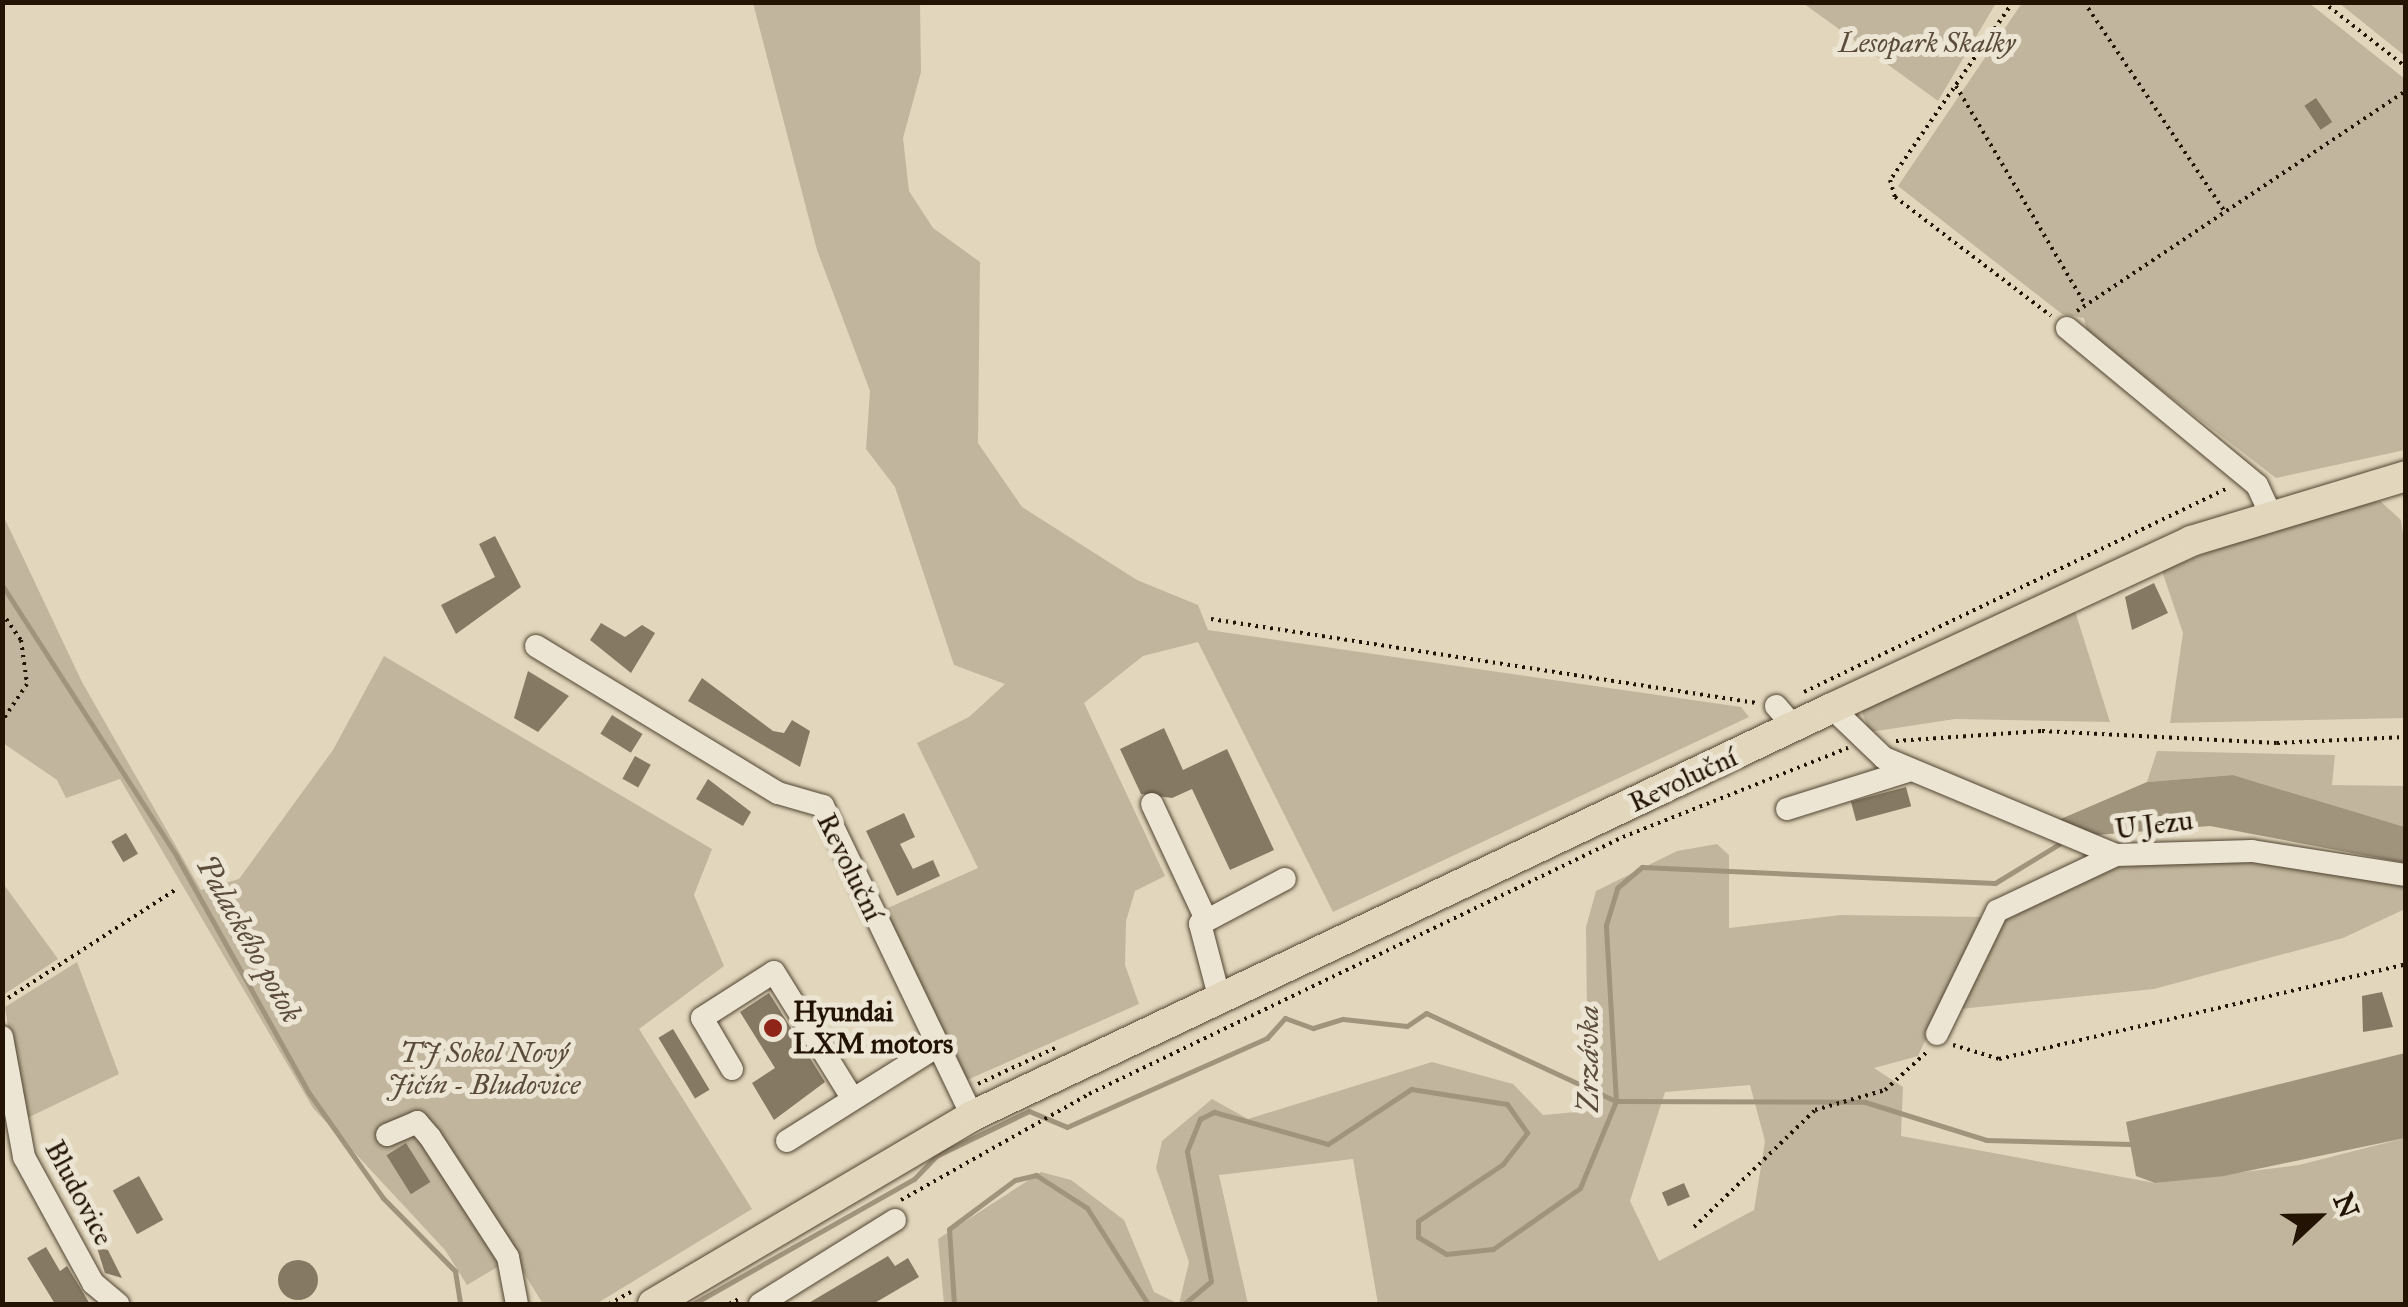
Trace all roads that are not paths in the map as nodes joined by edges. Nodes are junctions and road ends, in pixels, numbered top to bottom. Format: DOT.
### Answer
graph roads {
  1 [pos="2066,328"];
  2 [pos="2406,476"];
  3 [pos="2270,513"];
  4 [pos="536,646"];
  5 [pos="1832,708"];
  6 [pos="1911,770"];
  7 [pos="1152,804"];
  8 [pos="1786,809"];
  9 [pos="2116,855"];
  10 [pos="2406,875"];
  11 [pos="1285,879"];
  12 [pos="1205,918"];
  13 [pos="1220,1000"];
  14 [pos="1937,1034"];
  15 [pos="2,1036"];
  16 [pos="936,1047"];
  17 [pos="732,1069"];
  18 [pos="852,1098"];
  19 [pos="972,1116"];
  20 [pos="388,1135"];
  21 [pos="787,1140"];
  22 [pos="895,1220"];
  23 [pos="686,1298"];
  24 [pos="118,1304"];
  25 [pos="517,1304"];
  26 [pos="652,1304"];
  27 [pos="760,1304"];
  1 -- 3 [label="street"];
  2 -- 3 [label="main road, Revoluční"];
  3 -- 5 [label="main road, Revoluční"];
  4 -- 16 [label="street, Revoluční"];
  5 -- 6 [label="street"];
  5 -- 13 [label="main road, Revoluční"];
  6 -- 8 [label="street"];
  6 -- 9 [label="street"];
  7 -- 12 [label="street"];
  9 -- 10 [label="street, U Jezu"];
  9 -- 14 [label="street, U Jezu"];
  11 -- 12 [label="street"];
  12 -- 13 [label="street"];
  13 -- 19 [label="main road, Revoluční"];
  15 -- 24 [label="street, Bludovice"];
  16 -- 18 [label="street"];
  16 -- 19 [label="street, Revoluční"];
  17 -- 18 [label="street"];
  18 -- 21 [label="street"];
  19 -- 23 [label="main road, Revoluční"];
  20 -- 25 [label="street"];
  22 -- 27 [label="street"];
  23 -- 26 [label="main road, Revoluční"];
}
